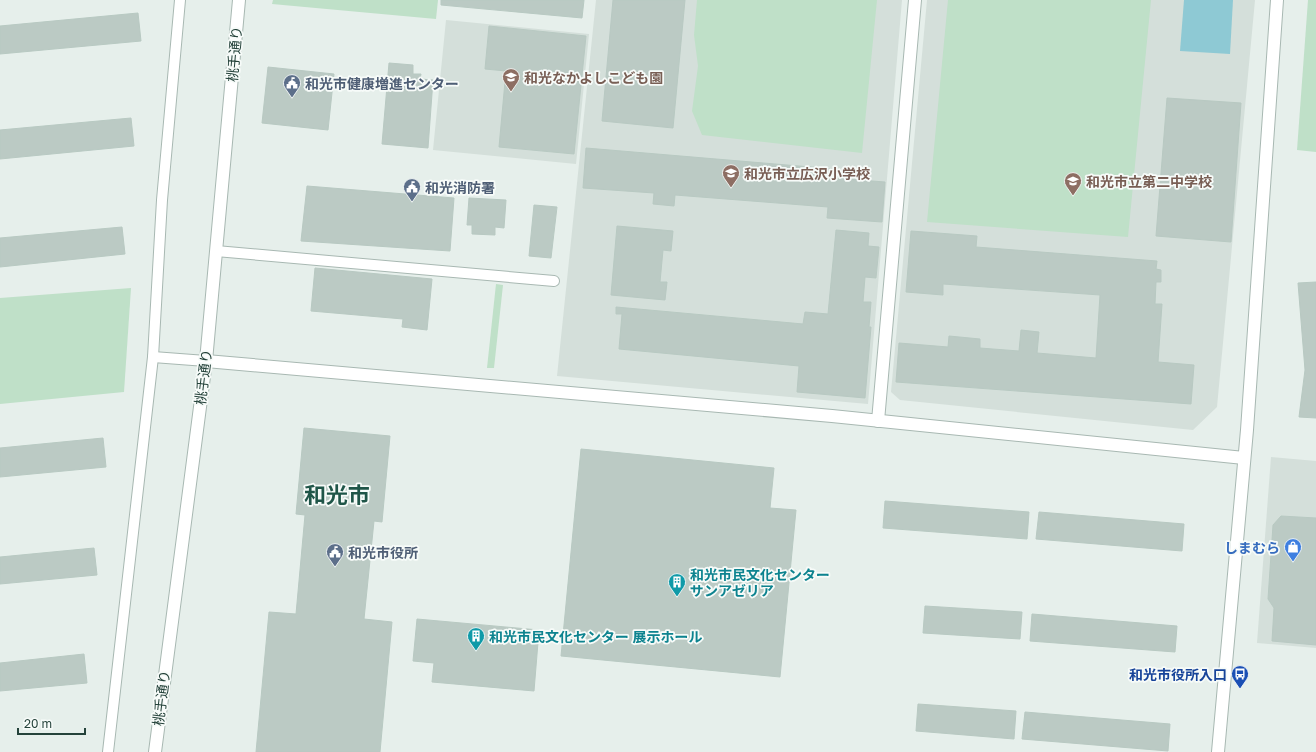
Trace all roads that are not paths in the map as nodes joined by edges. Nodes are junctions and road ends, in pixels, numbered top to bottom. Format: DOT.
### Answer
graph roads {
  1 [pos="180,0"];
  2 [pos="240,0"];
  3 [pos="915,0"];
  4 [pos="1277,0"];
  5 [pos="216,251"];
  6 [pos="554,281"];
  7 [pos="153,357"];
  8 [pos="206,361"];
  9 [pos="878,421"];
  10 [pos="1244,458"];
  11 [pos="108,752"];
  12 [pos="155,752"];
  13 [pos="1218,752"];
  1 -- 7 [label="lane"];
  2 -- 5 [label="street, 桃手通り"];
  3 -- 9 [label="street"];
  4 -- 10 [label="street"];
  5 -- 6 [label="lane"];
  5 -- 8 [label="street, 桃手通り"];
  7 -- 8 [label="lane"];
  7 -- 11 [label="lane"];
  8 -- 9 [label="street"];
  8 -- 12 [label="street, 桃手通り"];
  9 -- 10 [label="street"];
  10 -- 13 [label="street"];
}
